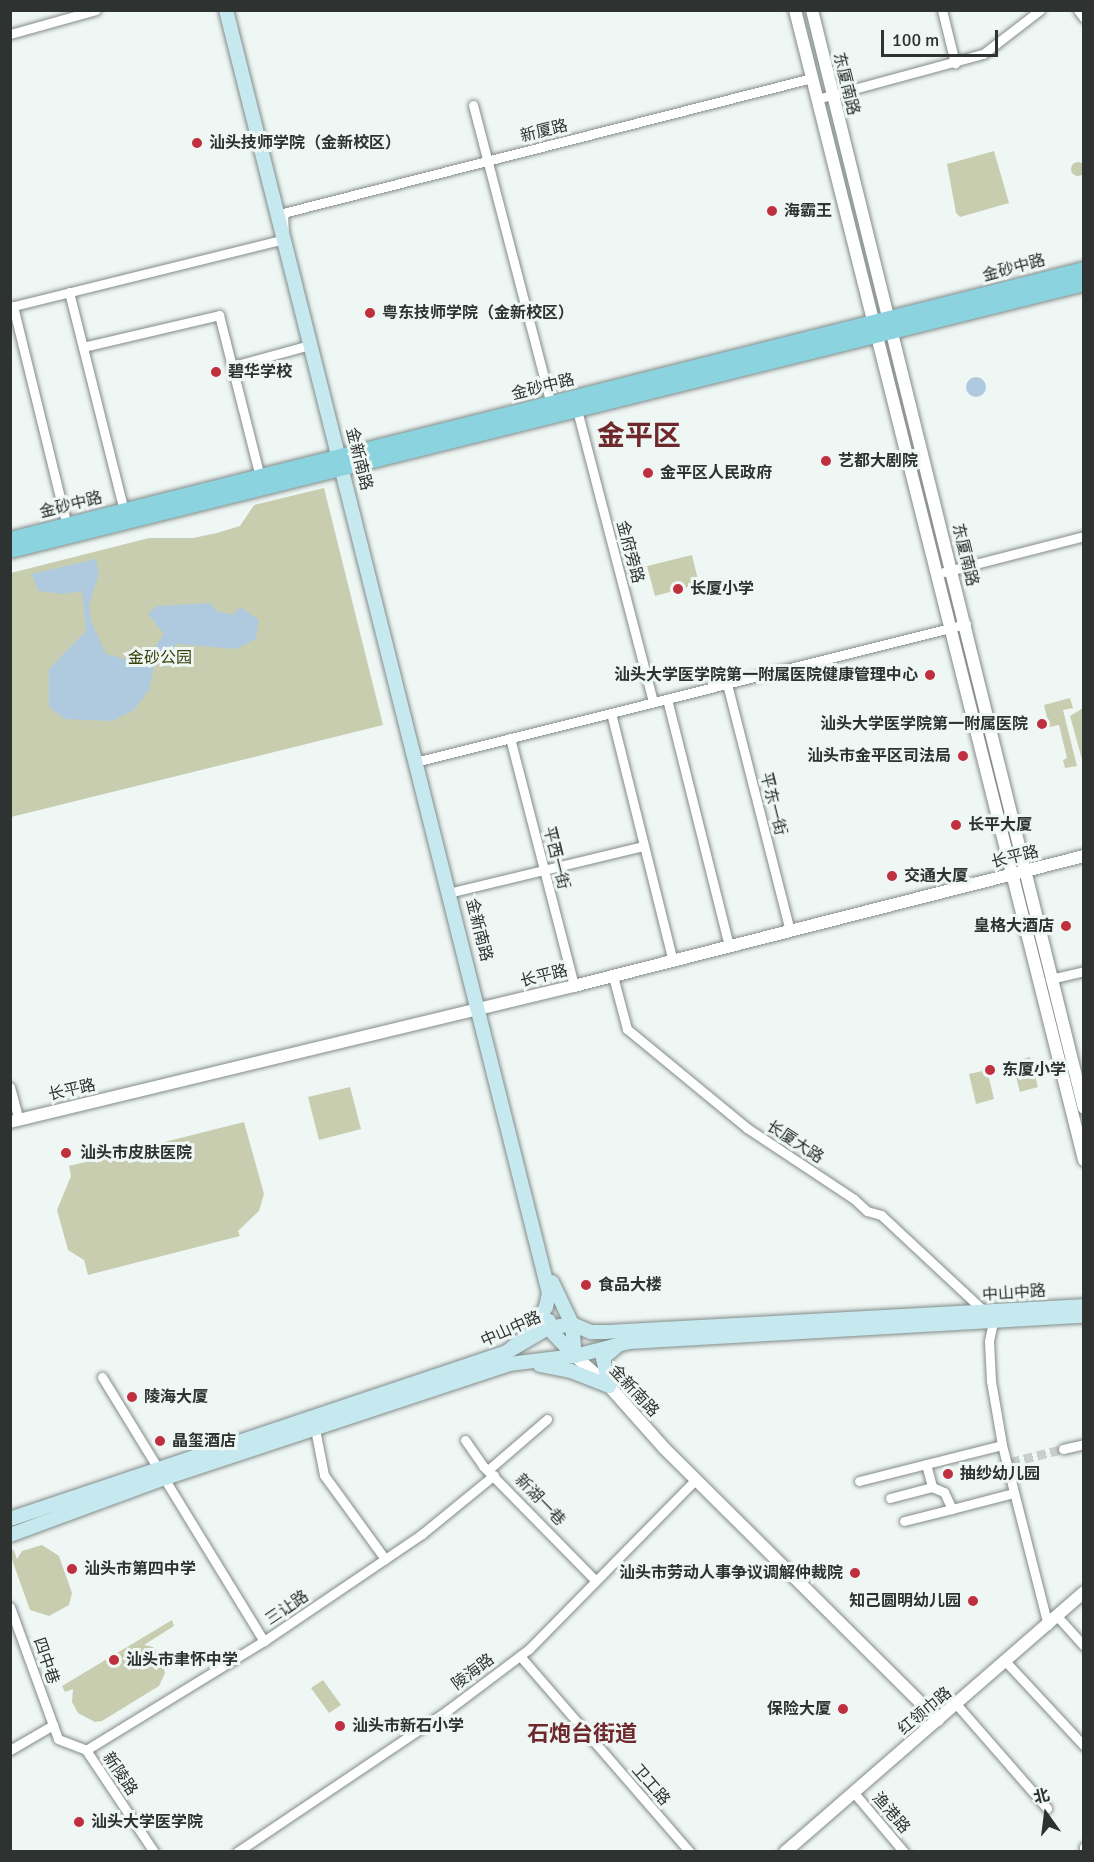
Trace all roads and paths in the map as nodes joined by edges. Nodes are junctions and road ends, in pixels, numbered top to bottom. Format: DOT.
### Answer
graph roads {
  1 [pos="226,10"];
  2 [pos="232,10"];
  3 [pos="795,10"];
  4 [pos="812,10"];
  5 [pos="942,10"];
  6 [pos="1040,10"];
  7 [pos="1078,10"];
  8 [pos="92,11"];
  9 [pos="1083,18"];
  10 [pos="10,34"];
  11 [pos="955,63"];
  12 [pos="813,78"];
  13 [pos="832,96"];
  14 [pos="818,99"];
  15 [pos="473,105"];
  16 [pos="487,161"];
  17 [pos="283,213"];
  18 [pos="284,238"];
  19 [pos="1083,269"];
  20 [pos="1083,283"];
  21 [pos="69,292"];
  22 [pos="12,307"];
  23 [pos="883,328"];
  24 [pos="310,345"];
  25 [pos="83,347"];
  26 [pos="232,366"];
  27 [pos="551,404"];
  28 [pos="577,410"];
  29 [pos="340,462"];
  30 [pos="258,469"];
  31 [pos="122,503"];
  32 [pos="64,517"];
  33 [pos="1083,536"];
  34 [pos="10,539"];
  35 [pos="10,550"];
  36 [pos="952,570"];
  37 [pos="939,573"];
  38 [pos="966,624"];
  39 [pos="952,628"];
  40 [pos="727,684"];
  41 [pos="667,699"];
  42 [pos="653,702"];
  43 [pos="611,713"];
  44 [pos="510,738"];
  45 [pos="419,760"];
  46 [pos="644,846"];
  47 [pos="1083,856"];
  48 [pos="1083,861"];
  49 [pos="544,870"];
  50 [pos="1018,875"];
  51 [pos="452,892"];
  52 [pos="790,931"];
  53 [pos="729,946"];
  54 [pos="673,961"];
  55 [pos="1083,971"];
  56 [pos="1050,979"];
  57 [pos="614,980"];
  58 [pos="574,986"];
  59 [pos="480,1011"];
  60 [pos="1075,1082"];
  61 [pos="10,1087"];
  62 [pos="1083,1108"];
  63 [pos="13,1122"];
  64 [pos="1083,1160"];
  65 [pos="552,1293"];
  66 [pos="1083,1306"];
  67 [pos="1083,1316"];
  68 [pos="989,1317"];
  69 [pos="572,1323"];
  70 [pos="548,1328"];
  71 [pos="606,1332"];
  72 [pos="629,1342"];
  73 [pos="575,1356"];
  74 [pos="508,1358"];
  75 [pos="102,1377"];
  76 [pos="609,1386"];
  77 [pos="547,1419"];
  78 [pos="315,1429"];
  79 [pos="465,1440"];
  80 [pos="1083,1444"];
  81 [pos="1002,1445"];
  82 [pos="1063,1449"];
  83 [pos="926,1464"];
  84 [pos="162,1472"];
  85 [pos="491,1472"];
  86 [pos="696,1479"];
  87 [pos="859,1481"];
  88 [pos="932,1487"];
  89 [pos="1014,1493"];
  90 [pos="890,1498"];
  91 [pos="952,1509"];
  92 [pos="10,1519"];
  93 [pos="903,1521"];
  94 [pos="10,1535"];
  95 [pos="385,1559"];
  96 [pos="595,1580"];
  97 [pos="1083,1592"];
  98 [pos="10,1607"];
  99 [pos="1053,1621"];
  100 [pos="264,1641"];
  101 [pos="1083,1646"];
  102 [pos="520,1656"];
  103 [pos="1007,1663"];
  104 [pos="957,1705"];
  105 [pos="938,1720"];
  106 [pos="52,1725"];
  107 [pos="1083,1746"];
  108 [pos="10,1750"];
  109 [pos="86,1750"];
  110 [pos="855,1794"];
  111 [pos="1047,1808"];
  112 [pos="154,1851"];
  113 [pos="237,1851"];
  114 [pos="690,1851"];
  115 [pos="784,1851"];
  116 [pos="904,1851"];
  1 -- 18 [label="main road, 金新南路"];
  2 -- 17 [label="main road, 金新南路"];
  3 -- 12 [label="street"];
  4 -- 13 [label="street, 东厦南路"];
  5 -- 11 [label="street"];
  6 -- 11 [label="street"];
  7 -- 9 [label="street"];
  8 -- 10 [label="street"];
  11 -- 13 [label="street"];
  12 -- 14 [label="street"];
  12 -- 16 [label="street, 新厦路"];
  13 -- 14 [label="street"];
  13 -- 23 [label="street, 东厦南路"];
  14 -- 23 [label="street"];
  15 -- 16 [label="street"];
  16 -- 17 [label="street, 新厦路"];
  16 -- 27 [label="street"];
  17 -- 18 [label="street"];
  17 -- 29 [label="main road, 金新南路"];
  18 -- 21 [label="street"];
  18 -- 24 [label="main road, 金新南路"];
  19 -- 23 [label="main road, 金砂中路"];
  20 -- 23 [label="main road, 金砂中路"];
  21 -- 22 [label="street"];
  21 -- 25 [label="street"];
  22 -- 32 [label="street"];
  23 -- 27 [label="main road, 金砂中路"];
  23 -- 28 [label="main road, 金砂中路"];
  23 -- 36 [label="street, 东厦南路"];
  23 -- 37 [label="street, 东厦南路"];
  24 -- 26 [label="street"];
  24 -- 29 [label="main road, 金新南路"];
  25 -- 26 [label="street"];
  25 -- 31 [label="street"];
  26 -- 30 [label="street"];
  27 -- 29 [label="main road, 金砂中路"];
  28 -- 29 [label="main road, 金砂中路"];
  28 -- 42 [label="street, 金府旁路"];
  29 -- 34 [label="main road, 金砂中路"];
  29 -- 35 [label="main road, 金砂中路"];
  29 -- 45 [label="main road, 金新南路"];
  29 -- 59 [label="main road, 金新南路"];
  33 -- 36 [label="street"];
  36 -- 37 [label="street"];
  36 -- 38 [label="street, 东厦南路"];
  37 -- 39 [label="street, 东厦南路"];
  38 -- 39 [label="street"];
  38 -- 50 [label="street, 东厦南路"];
  39 -- 40 [label="street"];
  39 -- 50 [label="street, 东厦南路"];
  40 -- 41 [label="street"];
  40 -- 52 [label="street, 平东一街"];
  41 -- 42 [label="street"];
  41 -- 53 [label="street"];
  42 -- 43 [label="street"];
  43 -- 44 [label="street"];
  43 -- 46 [label="street"];
  44 -- 45 [label="street"];
  44 -- 49 [label="street, 平西一街"];
  45 -- 51 [label="main road, 金新南路"];
  46 -- 49 [label="street"];
  46 -- 54 [label="street"];
  47 -- 50 [label="street, 长平路"];
  48 -- 50 [label="street, 长平路"];
  49 -- 51 [label="street"];
  49 -- 58 [label="street, 平西一街"];
  50 -- 52 [label="street, 长平路"];
  50 -- 56 [label="street, 东厦南路"];
  50 -- 57 [label="street, 长平路"];
  50 -- 60 [label="street, 东厦南路"];
  51 -- 59 [label="main road, 金新南路"];
  52 -- 53 [label="street, 长平路"];
  53 -- 54 [label="street, 长平路"];
  54 -- 58 [label="street, 长平路"];
  55 -- 56 [label="street"];
  56 -- 60 [label="street, 东厦南路"];
  57 -- 59 [label="street, 长平路"];
  57 -- 68 [label="street, 长厦大路"];
  58 -- 59 [label="street, 长平路"];
  59 -- 63 [label="street, 长平路"];
  59 -- 65 [label="main road, 金新南路"];
  60 -- 62 [label="street, 东厦南路"];
  60 -- 64 [label="street, 东厦南路"];
  61 -- 63 [label="street"];
  65 -- 69 [label="main road, 金新南路"];
  65 -- 70 [label="main road"];
  65 -- 71 [label="main road"];
  65 -- 74 [label="main road"];
  66 -- 68 [label="main road, 中山中路"];
  67 -- 68 [label="main road, 中山中路"];
  68 -- 71 [label="main road, 中山中路"];
  68 -- 72 [label="main road, 中山中路"];
  68 -- 81 [label="street"];
  69 -- 70 [label="main road, 中山中路"];
  69 -- 71 [label="main road, 中山中路"];
  69 -- 73 [label="main road, 金新南路"];
  70 -- 73 [label="main road"];
  70 -- 74 [label="main road, 中山中路"];
  72 -- 73 [label="main road, 中山中路"];
  72 -- 76 [label="main road"];
  73 -- 74 [label="main road, 中山中路"];
  73 -- 76 [label="street, 金新南路"];
  74 -- 76 [label="main road"];
  74 -- 78 [label="main road, 中山中路"];
  74 -- 84 [label="main road, 中山中路"];
  75 -- 84 [label="street"];
  76 -- 86 [label="street, 金新南路"];
  77 -- 85 [label="street, 三让路"];
  78 -- 84 [label="main road, 中山中路"];
  78 -- 95 [label="street"];
  79 -- 85 [label="street, 新湖一巷"];
  80 -- 82 [label="street"];
  81 -- 83 [label="street"];
  81 -- 89 [label="street"];
  83 -- 87 [label="street"];
  83 -- 88 [label="street"];
  84 -- 92 [label="main road, 中山中路"];
  84 -- 94 [label="main road, 中山中路"];
  84 -- 100 [label="street"];
  85 -- 95 [label="street, 三让路"];
  85 -- 96 [label="street, 新湖一巷"];
  86 -- 96 [label="street, 陵海路"];
  86 -- 105 [label="street, 金新南路"];
  88 -- 90 [label="street"];
  88 -- 91 [label="street"];
  89 -- 91 [label="street"];
  89 -- 99 [label="street"];
  91 -- 93 [label="street"];
  95 -- 100 [label="street, 三让路"];
  96 -- 102 [label="street, 陵海路"];
  97 -- 99 [label="street, 红领巾路"];
  98 -- 106 [label="street, 四中巷"];
  99 -- 101 [label="street"];
  99 -- 103 [label="street, 红领巾路"];
  100 -- 109 [label="street, 三让路"];
  102 -- 113 [label="street, 陵海路"];
  102 -- 114 [label="street, 卫工路"];
  103 -- 104 [label="street, 红领巾路"];
  103 -- 107 [label="street"];
  104 -- 105 [label="street, 红领巾路"];
  104 -- 111 [label="street"];
  105 -- 110 [label="street, 红领巾路"];
  106 -- 108 [label="street"];
  106 -- 109 [label="street, 新陵路"];
  109 -- 112 [label="street, 新陵路"];
  110 -- 115 [label="street, 红领巾路"];
  110 -- 116 [label="street, 渔港路"];
}
